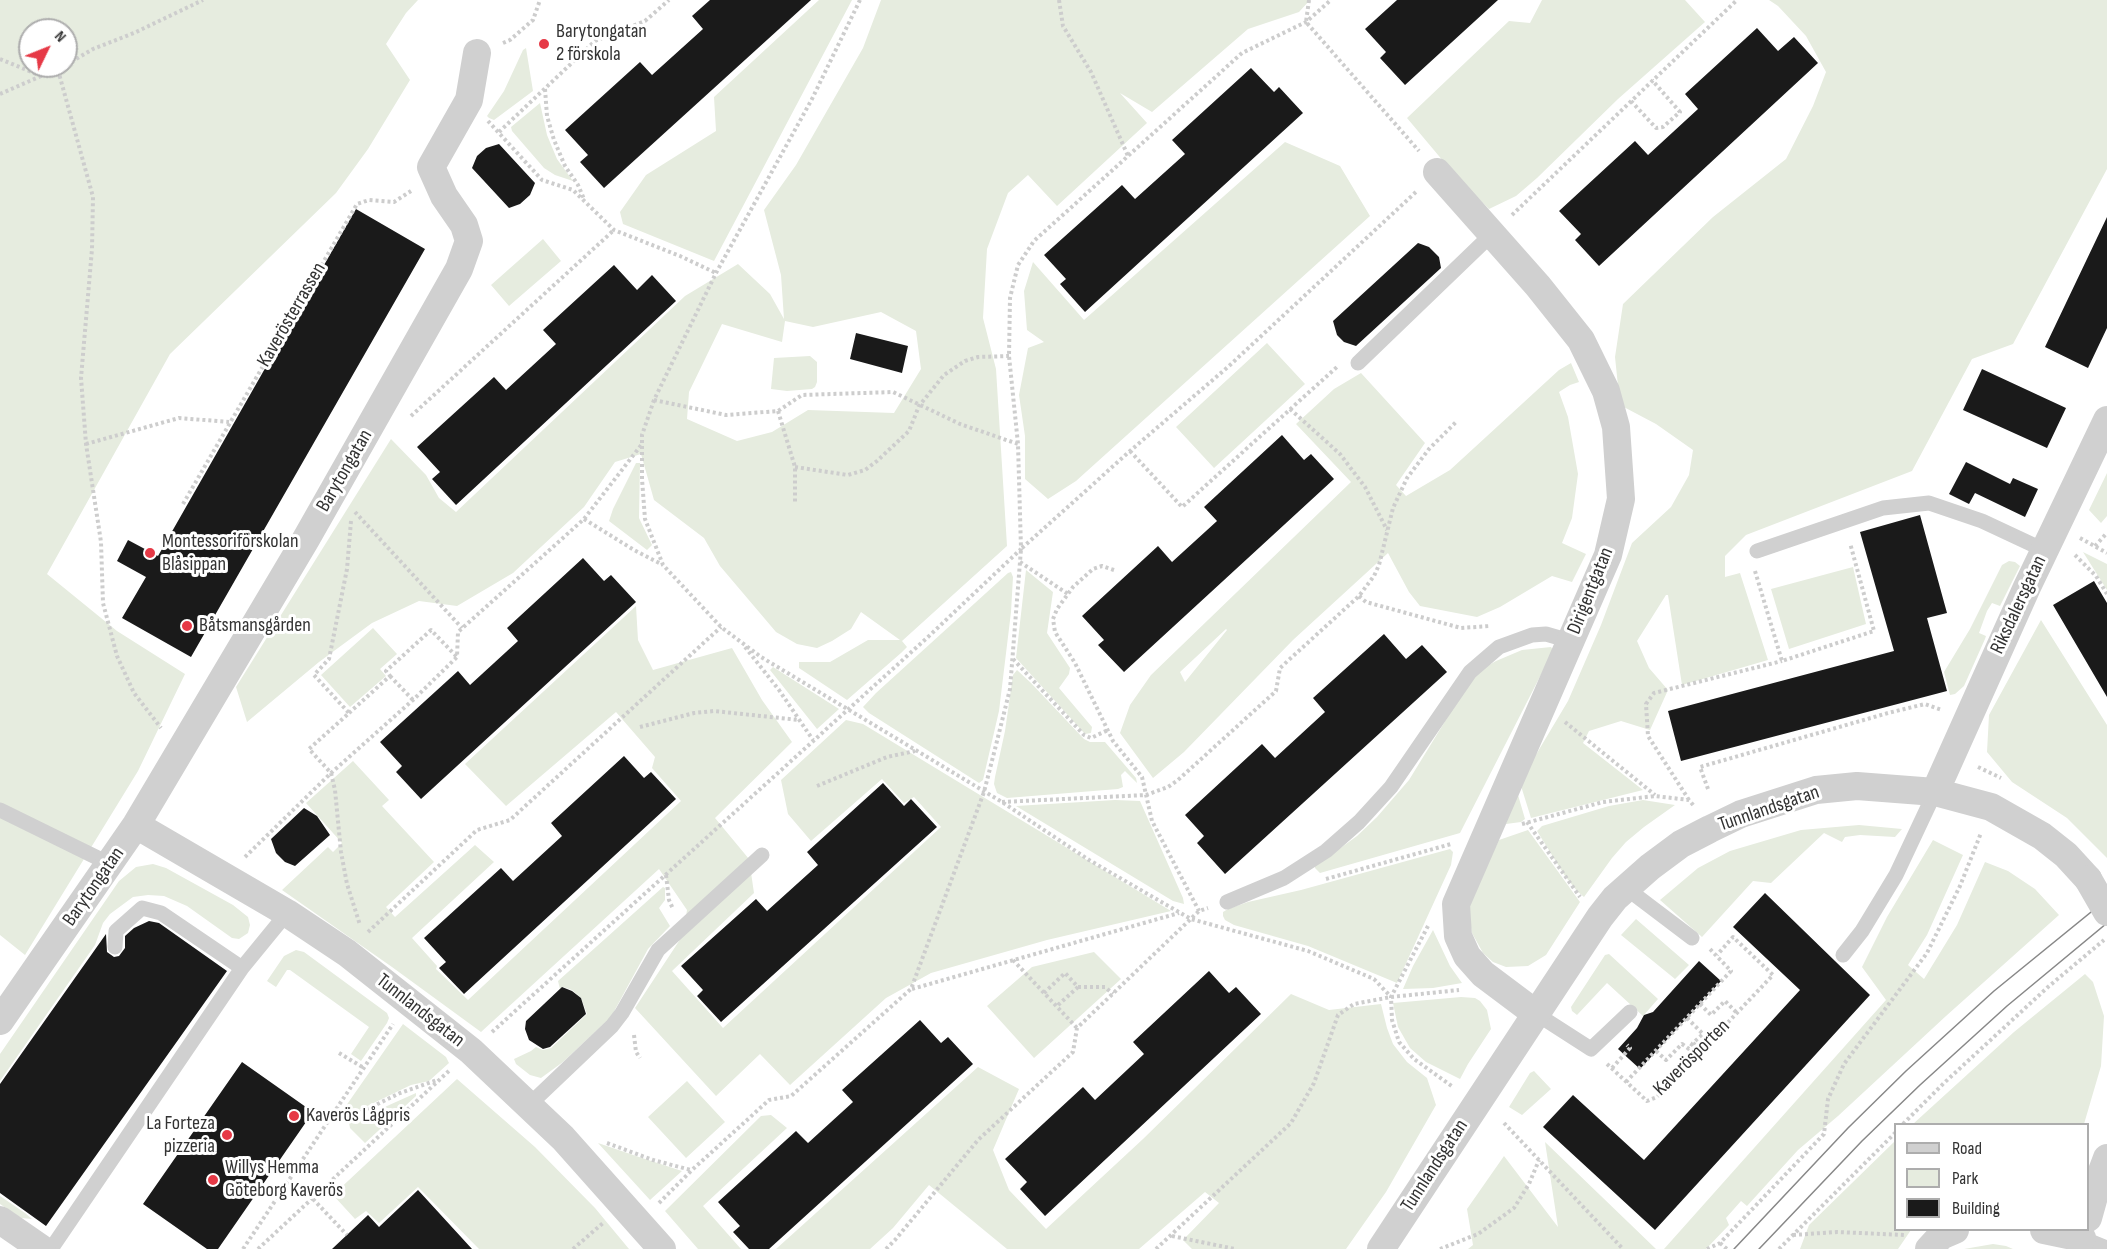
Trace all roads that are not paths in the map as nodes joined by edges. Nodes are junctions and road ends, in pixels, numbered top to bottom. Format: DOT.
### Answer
graph roads {
  1 [pos="477,53"];
  2 [pos="1437,172"];
  3 [pos="1491,234"];
  4 [pos="1358,363"];
  5 [pos="2107,420"];
  6 [pos="2056,549"];
  7 [pos="1757,550"];
  8 [pos="1570,641"];
  9 [pos="1935,792"];
  10 [pos="0,810"];
  11 [pos="136,825"];
  12 [pos="762,855"];
  13 [pos="110,864"];
  14 [pos="1626,888"];
  15 [pos="1227,902"];
  16 [pos="2107,912"];
  17 [pos="287,914"];
  18 [pos="1692,938"];
  19 [pos="115,947"];
  20 [pos="1844,955"];
  21 [pos="242,968"];
  22 [pos="1630,1012"];
  23 [pos="1535,1013"];
  24 [pos="0,1021"];
  25 [pos="529,1105"];
  26 [pos="2107,1158"];
  27 [pos="0,1220"];
  28 [pos="2050,1231"];
  29 [pos="2088,1237"];
  30 [pos="42,1249"];
  31 [pos="51,1249"];
  32 [pos="662,1249"];
  33 [pos="1381,1249"];
  1 -- 11 [label="street, Barytongatan"];
  2 -- 3 [label="street, Dirigentgatan"];
  3 -- 4 [label="lane"];
  3 -- 8 [label="street, Dirigentgatan"];
  5 -- 6 [label="street, Riksdalersgatan"];
  6 -- 7 [label="lane"];
  6 -- 9 [label="street, Riksdalersgatan"];
  8 -- 15 [label="lane"];
  8 -- 23 [label="street, Dirigentgatan"];
  9 -- 14 [label="street, Tunnlandsgatan"];
  9 -- 16 [label="street, Tunnlandsgatan, bridge"];
  9 -- 20 [label="lane"];
  10 -- 13 [label="lane"];
  11 -- 13 [label="street, Barytongatan"];
  11 -- 17 [label="street, Tunnlandsgatan"];
  12 -- 25 [label="lane"];
  13 -- 24 [label="street, Barytongatan"];
  14 -- 18 [label="lane"];
  14 -- 23 [label="street, Tunnlandsgatan"];
  17 -- 21 [label="lane"];
  17 -- 25 [label="street, Tunnlandsgatan"];
  19 -- 21 [label="lane"];
  21 -- 31 [label="lane"];
  22 -- 23 [label="lane"];
  23 -- 33 [label="street, Tunnlandsgatan"];
  25 -- 32 [label="street, Tunnlandsgatan"];
  26 -- 29 [label="street"];
  27 -- 30 [label="street"];
  28 -- 29 [label="street"];
}
